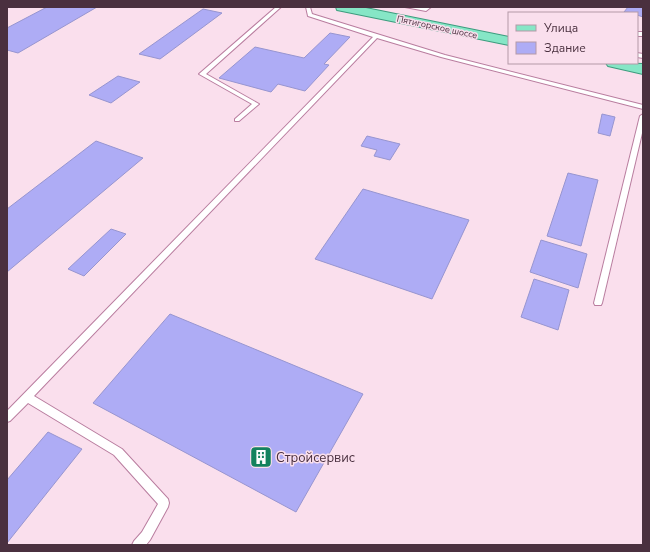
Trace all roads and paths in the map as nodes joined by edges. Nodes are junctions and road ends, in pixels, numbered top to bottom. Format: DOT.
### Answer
graph roads {
  1 [pos="280,7"];
  2 [pos="308,7"];
  3 [pos="342,7"];
  4 [pos="408,7"];
  5 [pos="429,7"];
  6 [pos="376,36"];
  7 [pos="508,41"];
  8 [pos="618,64"];
  9 [pos="643,69"];
  10 [pos="643,107"];
  11 [pos="643,116"];
  12 [pos="237,120"];
  13 [pos="598,303"];
  14 [pos="27,397"];
  15 [pos="7,418"];
  16 [pos="138,545"];
  1 -- 12 [label="lane"];
  2 -- 6 [label="lane"];
  3 -- 7 [label="main road, Пятигорское шоссе"];
  4 -- 5 [label="lane"];
  6 -- 10 [label="lane"];
  6 -- 14 [label="lane"];
  8 -- 9 [label="main road"];
  11 -- 13 [label="lane"];
  14 -- 15 [label="lane"];
  14 -- 16 [label="lane"];
}
